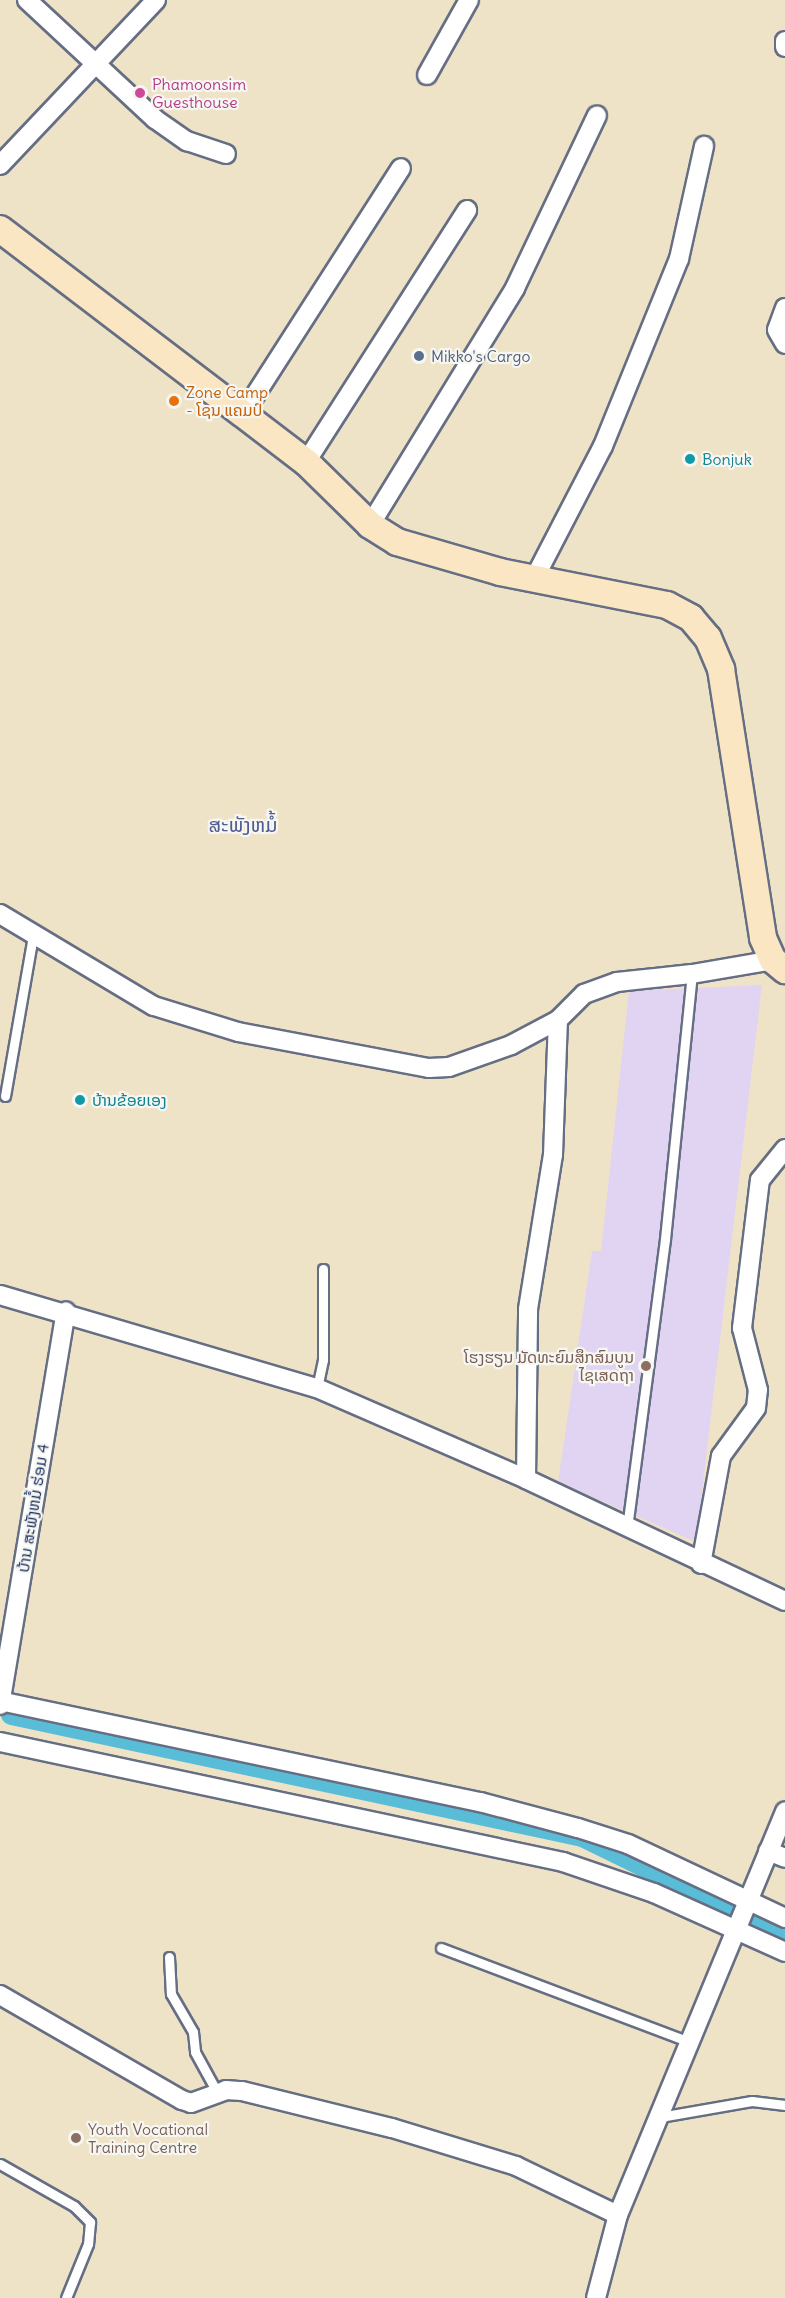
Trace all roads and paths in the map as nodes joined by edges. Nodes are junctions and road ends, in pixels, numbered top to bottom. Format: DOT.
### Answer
graph roads {
  1 [pos="27,0"];
  2 [pos="156,0"];
  3 [pos="469,0"];
  4 [pos="785,41"];
  5 [pos="785,46"];
  6 [pos="94,64"];
  7 [pos="427,75"];
  8 [pos="597,115"];
  9 [pos="704,146"];
  10 [pos="226,153"];
  11 [pos="0,165"];
  12 [pos="401,168"];
  13 [pos="467,210"];
  14 [pos="0,229"];
  15 [pos="785,308"];
  16 [pos="785,344"];
  17 [pos="243,414"];
  18 [pos="306,462"];
  19 [pos="370,525"];
  20 [pos="534,579"];
  21 [pos="0,914"];
  22 [pos="33,936"];
  23 [pos="779,965"];
  24 [pos="692,974"];
  25 [pos="558,1020"];
  26 [pos="5,1096"];
  27 [pos="785,1149"];
  28 [pos="323,1269"];
  29 [pos="0,1295"];
  30 [pos="66,1312"];
  31 [pos="317,1388"];
  32 [pos="526,1479"];
  33 [pos="627,1528"];
  34 [pos="701,1564"];
  35 [pos="785,1601"];
  36 [pos="0,1702"];
  37 [pos="0,1742"];
  38 [pos="785,1811"];
  39 [pos="777,1855"];
  40 [pos="748,1901"];
  41 [pos="785,1918"];
  42 [pos="736,1928"];
  43 [pos="441,1948"];
  44 [pos="785,1952"];
  45 [pos="169,1957"];
  46 [pos="0,1995"];
  47 [pos="690,2042"];
  48 [pos="217,2092"];
  49 [pos="785,2105"];
  50 [pos="660,2116"];
  51 [pos="0,2164"];
  52 [pos="618,2215"];
  53 [pos="66,2298"];
  54 [pos="596,2298"];
  1 -- 6 [label="street"];
  2 -- 6 [label="street"];
  3 -- 7 [label="street"];
  4 -- 5 [label="street"];
  6 -- 10 [label="street"];
  6 -- 11 [label="street"];
  8 -- 19 [label="street"];
  9 -- 20 [label="street"];
  12 -- 17 [label="street"];
  13 -- 18 [label="street"];
  14 -- 17 [label="street"];
  15 -- 16 [label="street"];
  17 -- 18 [label="street"];
  18 -- 19 [label="street"];
  19 -- 20 [label="street"];
  20 -- 23 [label="street"];
  21 -- 22 [label="street"];
  22 -- 25 [label="street"];
  22 -- 26 [label="lane"];
  23 -- 24 [label="street"];
  24 -- 25 [label="street"];
  24 -- 33 [label="lane"];
  25 -- 32 [label="street"];
  27 -- 34 [label="street"];
  28 -- 31 [label="lane"];
  29 -- 30 [label="street"];
  30 -- 31 [label="street"];
  30 -- 36 [label="street, ບ້ານ ສະພັງຫມໍ້ ຮ່ອມ 4"];
  31 -- 32 [label="street"];
  32 -- 33 [label="street"];
  33 -- 34 [label="street"];
  34 -- 35 [label="street"];
  36 -- 40 [label="street"];
  37 -- 42 [label="street"];
  38 -- 39 [label="street"];
  39 -- 40 [label="street"];
  40 -- 41 [label="street"];
  40 -- 42 [label="street"];
  42 -- 44 [label="street"];
  42 -- 47 [label="street"];
  43 -- 47 [label="lane"];
  45 -- 48 [label="lane"];
  46 -- 48 [label="street"];
  47 -- 50 [label="street"];
  48 -- 52 [label="street"];
  49 -- 50 [label="lane"];
  50 -- 52 [label="street"];
  51 -- 53 [label="lane"];
  52 -- 54 [label="street"];
}
